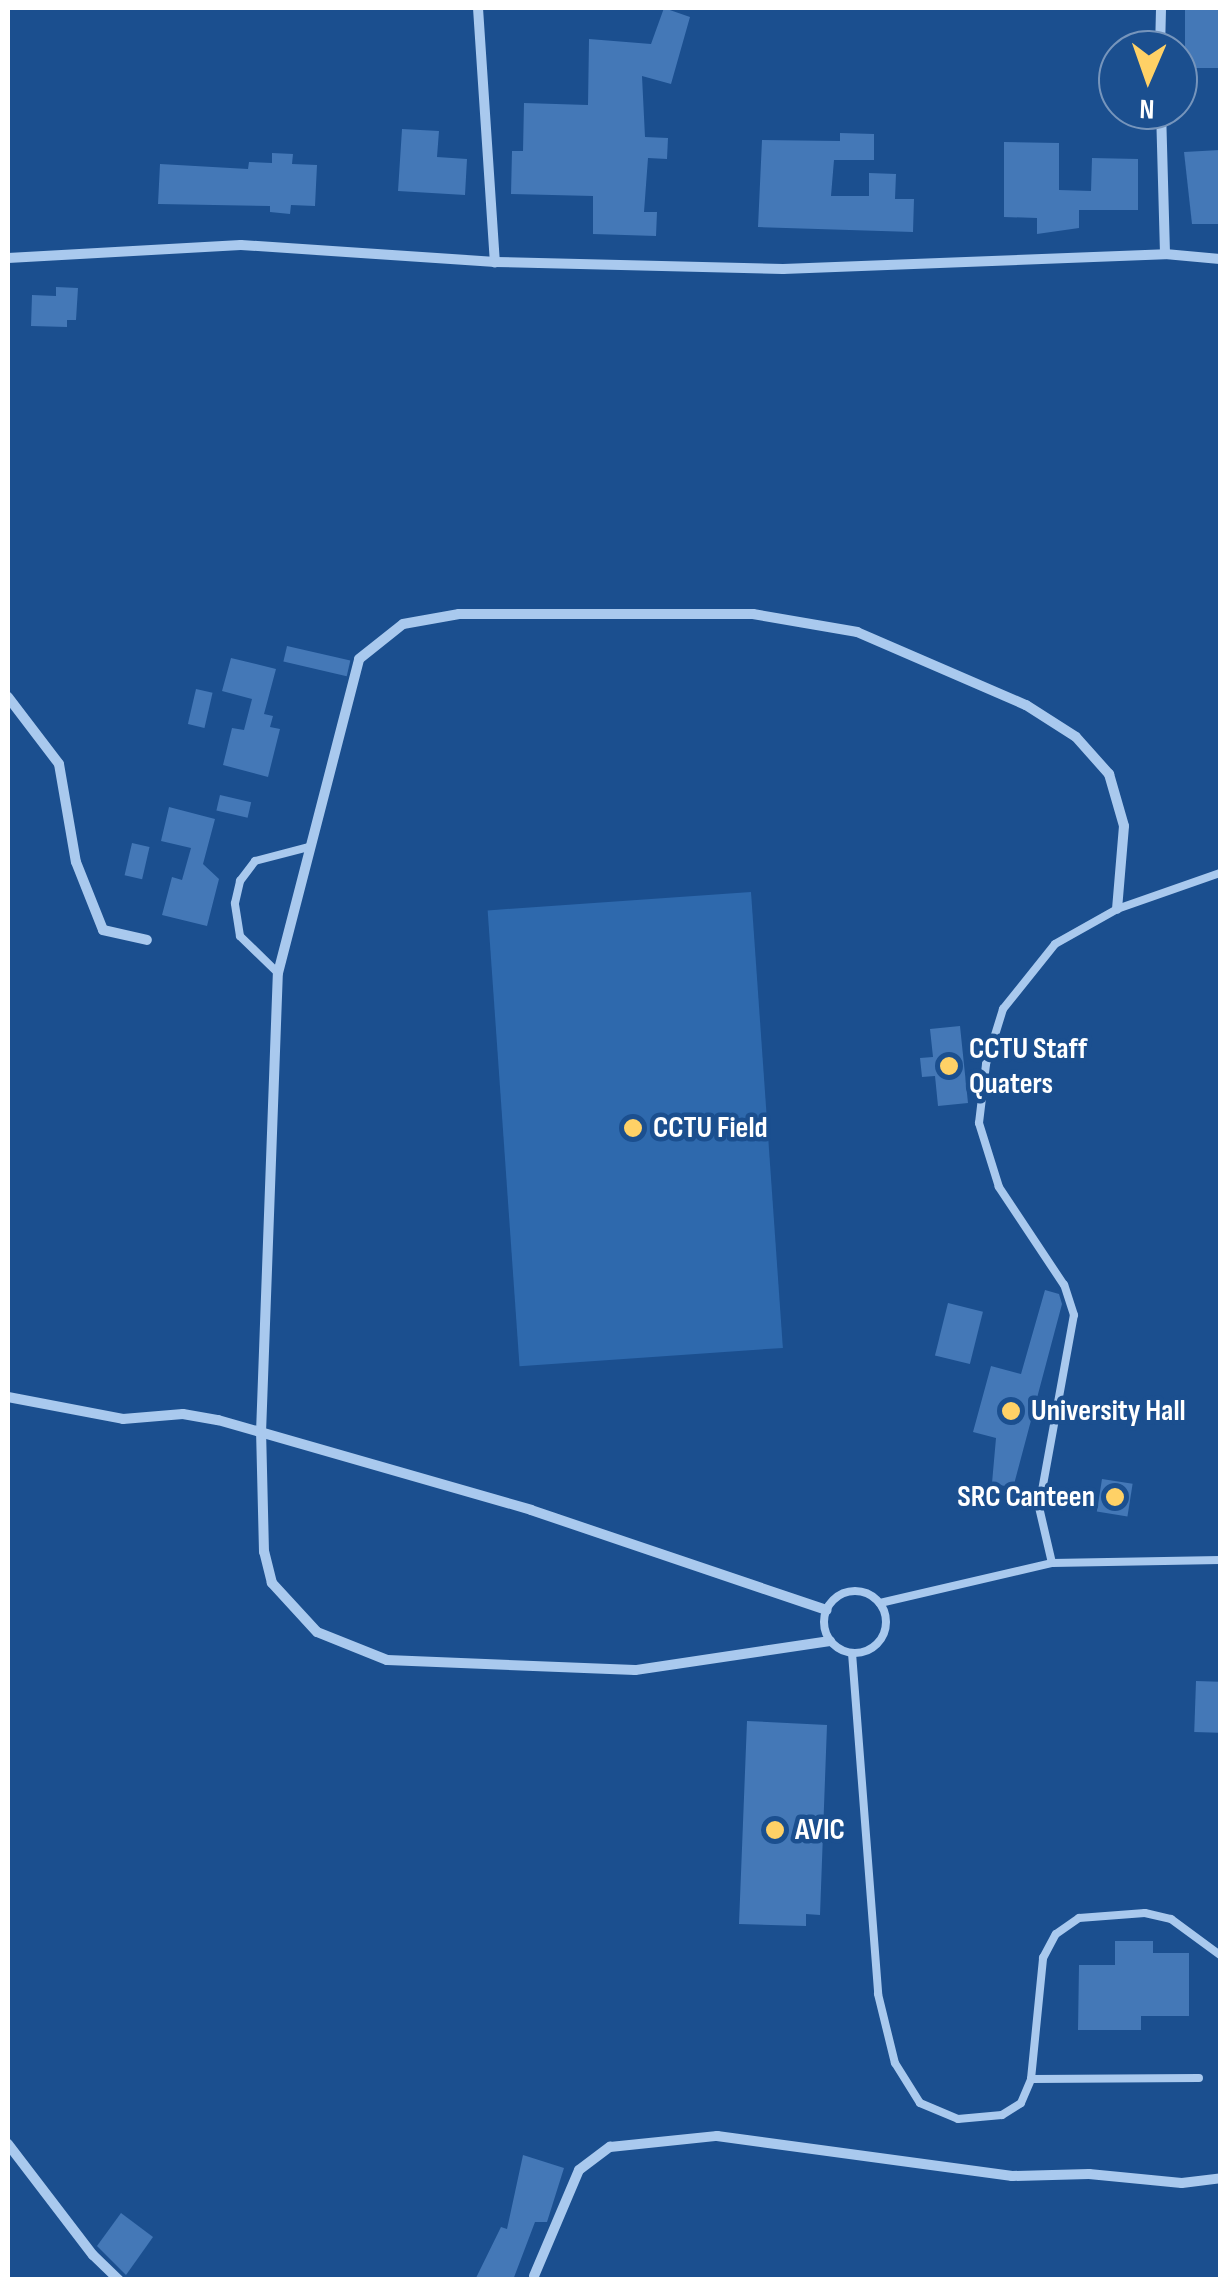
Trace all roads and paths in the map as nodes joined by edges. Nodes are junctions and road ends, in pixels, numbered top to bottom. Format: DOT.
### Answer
graph roads {
  1 [pos="478,8"];
  2 [pos="1161,130"];
  3 [pos="1164,254"];
  4 [pos="8,258"];
  5 [pos="1220,258"];
  6 [pos="496,262"];
  7 [pos="8,697"];
  8 [pos="309,846"];
  9 [pos="1220,874"];
  10 [pos="1117,908"];
  11 [pos="146,940"];
  12 [pos="278,973"];
  13 [pos="8,1397"];
  14 [pos="261,1433"];
  15 [pos="1220,1560"];
  16 [pos="1052,1563"];
  17 [pos="880,1604"];
  18 [pos="827,1610"];
  19 [pos="830,1640"];
  20 [pos="852,1654"];
  21 [pos="1220,1955"];
  22 [pos="1199,2078"];
  23 [pos="1031,2079"];
  24 [pos="8,2144"];
  25 [pos="1220,2178"];
  26 [pos="534,2276"];
  27 [pos="119,2280"];
  1 -- 6 [label="street"];
  2 -- 3 [label="street"];
  3 -- 5 [label="street"];
  3 -- 6 [label="street"];
  4 -- 6 [label="street"];
  7 -- 11 [label="street"];
  8 -- 10 [label="street"];
  8 -- 12 [label="street"];
  8 -- 12 [label="lane"];
  9 -- 10 [label="lane"];
  10 -- 16 [label="lane"];
  12 -- 14 [label="street"];
  13 -- 14 [label="street"];
  14 -- 18 [label="street"];
  14 -- 19 [label="street"];
  15 -- 16 [label="lane"];
  16 -- 17 [label="lane"];
  17 -- 18 [label="lane"];
  17 -- 20 [label="lane"];
  18 -- 19 [label="lane"];
  19 -- 20 [label="lane"];
  20 -- 23 [label="lane"];
  21 -- 23 [label="lane"];
  22 -- 23 [label="lane"];
  24 -- 27 [label="street"];
  25 -- 26 [label="street"];
}
